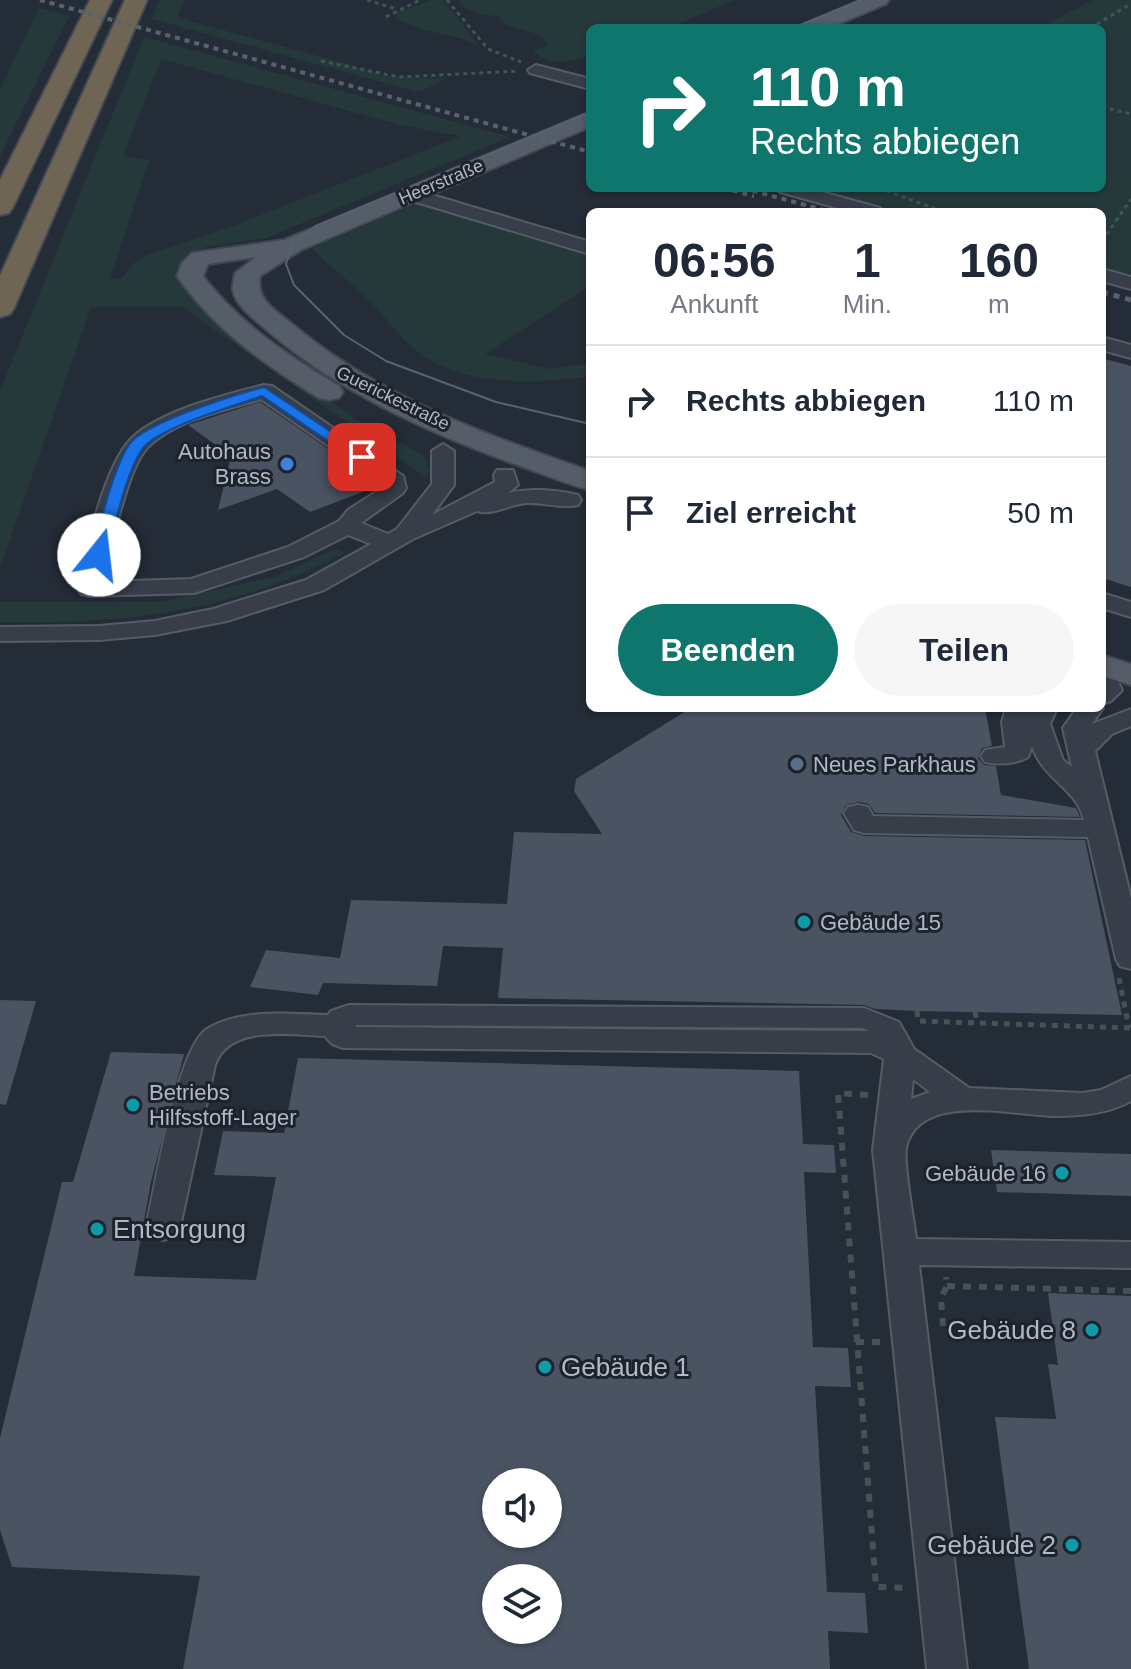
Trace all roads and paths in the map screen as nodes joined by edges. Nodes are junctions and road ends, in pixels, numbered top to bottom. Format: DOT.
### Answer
graph roads {
  1 [pos="101,0"];
  2 [pos="136,0"];
  3 [pos="367,0"];
  4 [pos="420,0"];
  5 [pos="447,0"];
  6 [pos="879,0"];
  7 [pos="1131,4"];
  8 [pos="397,9"];
  9 [pos="386,17"];
  10 [pos="822,24"];
  11 [pos="1097,24"];
  12 [pos="321,61"];
  13 [pos="536,70"];
  14 [pos="586,83"];
  15 [pos="1106,108"];
  16 [pos="1131,114"];
  17 [pos="586,121"];
  18 [pos="800,192"];
  19 [pos="890,192"];
  20 [pos="412,195"];
  21 [pos="1131,199"];
  22 [pos="0,207"];
  23 [pos="858,208"];
  24 [pos="933,208"];
  25 [pos="1106,235"];
  26 [pos="292,245"];
  27 [pos="586,247"];
  28 [pos="1106,276"];
  29 [pos="1131,283"];
  30 [pos="0,308"];
  31 [pos="1106,344"];
  32 [pos="1131,352"];
  33 [pos="443,451"];
  34 [pos="535,461"];
  35 [pos="505,475"];
  36 [pos="583,496"];
  37 [pos="347,526"];
  38 [pos="397,538"];
  39 [pos="1106,601"];
  40 [pos="1131,610"];
  41 [pos="0,634"];
  42 [pos="1018,712"];
  43 [pos="1042,712"];
  44 [pos="1089,712"];
  45 [pos="1131,717"];
  46 [pos="1081,750"];
  47 [pos="994,756"];
  48 [pos="1093,800"];
  49 [pos="858,813"];
  50 [pos="1100,829"];
  51 [pos="1124,964"];
  52 [pos="917,1011"];
  53 [pos="975,1012"];
  54 [pos="918,1021"];
  55 [pos="977,1023"];
  56 [pos="1130,1028"];
  57 [pos="890,1049"];
  58 [pos="1131,1087"];
  59 [pos="964,1101"];
  60 [pos="889,1150"];
  61 [pos="163,1227"];
  62 [pos="900,1252"];
  63 [pos="1131,1255"];
  64 [pos="947,1286"];
  65 [pos="1131,1291"];
  66 [pos="876,1587"];
  67 [pos="947,1669"];
  1 -- 22 [label="highway"];
  2 -- 30 [label="highway"];
  3 -- 8 [label="path"];
  4 -- 8 [label="path"];
  5 -- 13 [label="path"];
  6 -- 10 [label="main road"];
  7 -- 11 [label="path"];
  8 -- 9 [label="path"];
  12 -- 13 [label="path"];
  13 -- 14 [label="lane"];
  15 -- 16 [label="path"];
  17 -- 20 [label="main road, Heerstraße"];
  18 -- 23 [label="lane"];
  19 -- 24 [label="path"];
  20 -- 26 [label="main road, Heerstraße"];
  20 -- 27 [label="lane"];
  21 -- 25 [label="path"];
  26 -- 33 [label="main road, Guerickestraße"];
  26 -- 34 [label="main road, Guerickestraße"];
  28 -- 29 [label="lane"];
  31 -- 32 [label="lane"];
  33 -- 35 [label="main road, Guerickestraße"];
  33 -- 38 [label="lane"];
  34 -- 35 [label="lane"];
  34 -- 36 [label="main road, Guerickestraße"];
  35 -- 36 [label="main road, Guerickestraße"];
  35 -- 38 [label="lane"];
  36 -- 38 [label="lane"];
  37 -- 37 [label="lane"];
  37 -- 38 [label="lane"];
  38 -- 41 [label="lane"];
  39 -- 40 [label="lane"];
  42 -- 47 [label="lane"];
  43 -- 48 [label="lane"];
  44 -- 46 [label="lane"];
  45 -- 46 [label="lane"];
  46 -- 48 [label="lane"];
  48 -- 50 [label="lane"];
  49 -- 50 [label="lane"];
  50 -- 51 [label="lane"];
  51 -- 56 [label="path"];
  52 -- 54 [label="path"];
  53 -- 55 [label="path"];
  54 -- 55 [label="path"];
  54 -- 57 [label="path"];
  55 -- 56 [label="path"];
  57 -- 59 [label="lane"];
  57 -- 60 [label="lane"];
  57 -- 61 [label="lane"];
  57 -- 66 [label="path"];
  58 -- 59 [label="lane"];
  59 -- 60 [label="lane"];
  60 -- 62 [label="lane"];
  62 -- 63 [label="lane"];
  62 -- 67 [label="lane"];
  64 -- 65 [label="path"];
}
